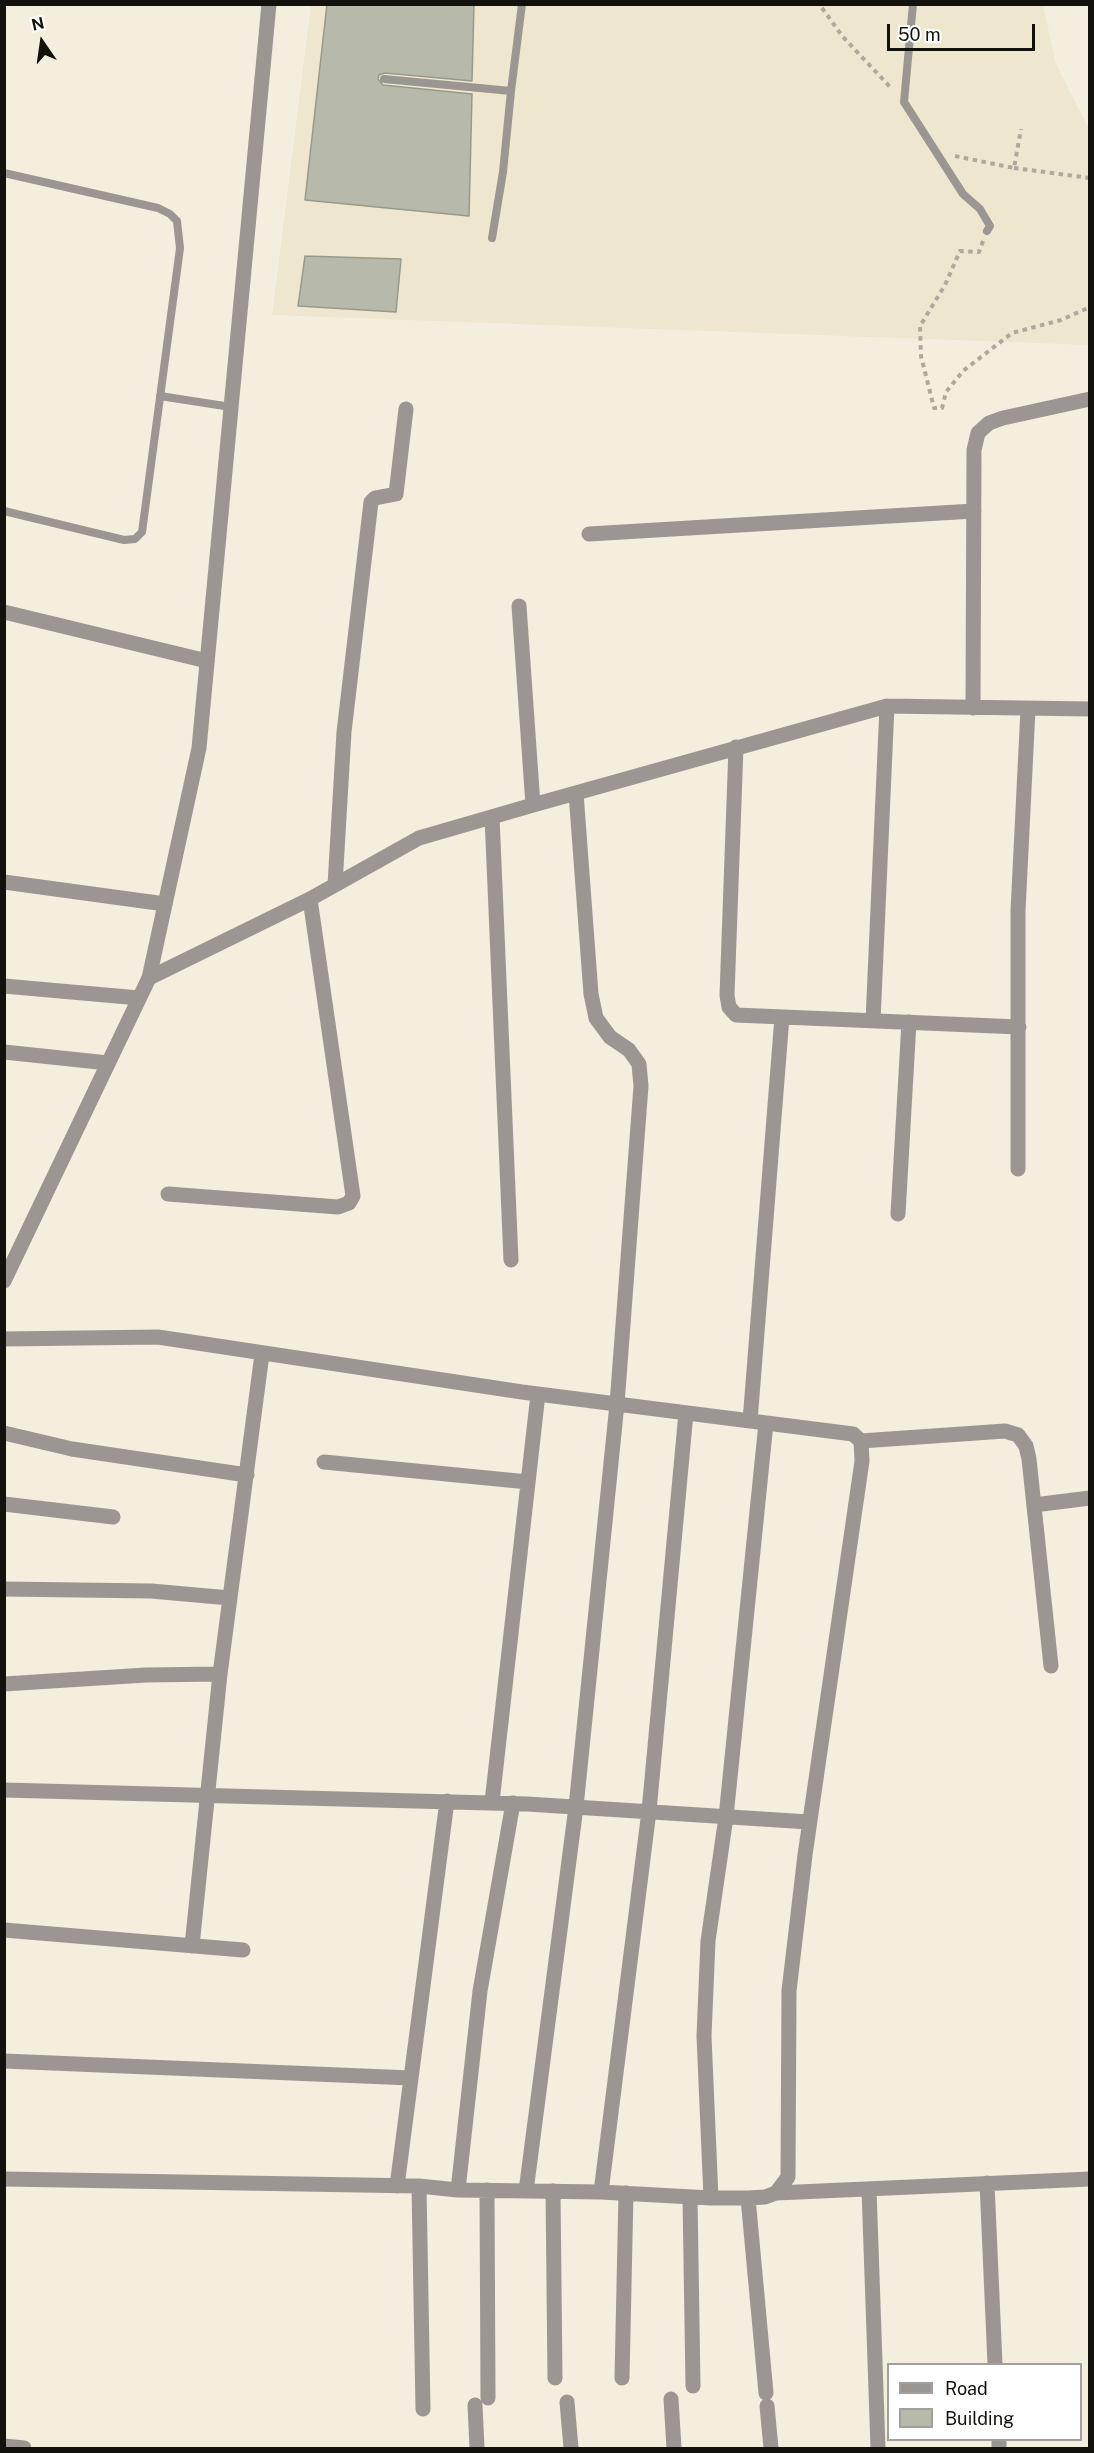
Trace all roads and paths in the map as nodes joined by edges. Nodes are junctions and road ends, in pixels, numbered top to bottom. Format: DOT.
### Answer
graph roads {
  1 [pos="269,4"];
  2 [pos="522,4"];
  3 [pos="913,4"];
  4 [pos="822,8"];
  5 [pos="384,79"];
  6 [pos="510,91"];
  7 [pos="904,102"];
  8 [pos="1022,129"];
  9 [pos="936,153"];
  10 [pos="1014,168"];
  11 [pos="4,173"];
  12 [pos="1089,178"];
  13 [pos="987,231"];
  14 [pos="492,238"];
  15 [pos="1089,306"];
  16 [pos="160,396"];
  17 [pos="1089,399"];
  18 [pos="231,407"];
  19 [pos="406,409"];
  20 [pos="4,511"];
  21 [pos="974,511"];
  22 [pos="589,534"];
  23 [pos="519,606"];
  24 [pos="4,612"];
  25 [pos="207,661"];
  26 [pos="887,706"];
  27 [pos="974,708"];
  28 [pos="1028,709"];
  29 [pos="1089,709"];
  30 [pos="736,747"];
  31 [pos="576,793"];
  32 [pos="533,805"];
  33 [pos="492,817"];
  34 [pos="4,882"];
  35 [pos="335,885"];
  36 [pos="310,899"];
  37 [pos="165,904"];
  38 [pos="149,978"];
  39 [pos="4,986"];
  40 [pos="139,998"];
  41 [pos="782,1017"];
  42 [pos="873,1021"];
  43 [pos="909,1022"];
  44 [pos="1019,1027"];
  45 [pos="4,1052"];
  46 [pos="108,1063"];
  47 [pos="1018,1169"];
  48 [pos="168,1194"];
  49 [pos="897,1214"];
  50 [pos="511,1260"];
  51 [pos="4,1281"];
  52 [pos="4,1339"];
  53 [pos="262,1354"];
  54 [pos="538,1394"];
  55 [pos="617,1404"];
  56 [pos="686,1413"];
  57 [pos="750,1421"];
  58 [pos="766,1423"];
  59 [pos="4,1433"];
  60 [pos="861,1441"];
  61 [pos="324,1462"];
  62 [pos="247,1475"];
  63 [pos="528,1482"];
  64 [pos="1089,1498"];
  65 [pos="4,1504"];
  66 [pos="1034,1505"];
  67 [pos="113,1517"];
  68 [pos="4,1588"];
  69 [pos="230,1598"];
  70 [pos="1051,1666"];
  71 [pos="220,1674"];
  72 [pos="4,1684"];
  73 [pos="4,1790"];
  74 [pos="208,1794"];
  75 [pos="447,1801"];
  76 [pos="492,1802"];
  77 [pos="513,1803"];
  78 [pos="576,1807"];
  79 [pos="649,1811"];
  80 [pos="726,1817"];
  81 [pos="809,1822"];
  82 [pos="4,1930"];
  83 [pos="192,1946"];
  84 [pos="243,1950"];
  85 [pos="4,2061"];
  86 [pos="411,2078"];
  87 [pos="4,2179"];
  88 [pos="1089,2179"];
  89 [pos="987,2183"];
  90 [pos="397,2186"];
  91 [pos="419,2186"];
  92 [pos="869,2189"];
  93 [pos="458,2190"];
  94 [pos="487,2190"];
  95 [pos="526,2191"];
  96 [pos="553,2191"];
  97 [pos="602,2192"];
  98 [pos="626,2193"];
  99 [pos="776,2193"];
  100 [pos="690,2197"];
  101 [pos="711,2198"];
  102 [pos="748,2198"];
  103 [pos="995,2363"];
  104 [pos="555,2378"];
  105 [pos="622,2378"];
  106 [pos="693,2386"];
  107 [pos="671,2399"];
  108 [pos="567,2402"];
  109 [pos="423,2409"];
  110 [pos="4,2446"];
  111 [pos="24,2448"];
  112 [pos="477,2448"];
  113 [pos="571,2448"];
  114 [pos="674,2448"];
  115 [pos="771,2448"];
  116 [pos="878,2448"];
  1 -- 18 [label="street"];
  2 -- 6 [label="lane"];
  3 -- 7 [label="lane"];
  4 -- 7 [label="path"];
  5 -- 6 [label="lane"];
  6 -- 14 [label="lane"];
  7 -- 9 [label="lane"];
  8 -- 10 [label="path"];
  9 -- 10 [label="path"];
  9 -- 13 [label="lane"];
  10 -- 12 [label="path"];
  11 -- 16 [label="lane"];
  13 -- 15 [label="path"];
  16 -- 18 [label="lane"];
  16 -- 20 [label="lane"];
  17 -- 21 [label="street"];
  18 -- 25 [label="street"];
  19 -- 35 [label="street"];
  21 -- 22 [label="street"];
  21 -- 27 [label="street"];
  23 -- 32 [label="street"];
  24 -- 25 [label="street"];
  25 -- 37 [label="street"];
  26 -- 27 [label="street"];
  26 -- 30 [label="street"];
  26 -- 42 [label="street"];
  27 -- 28 [label="street"];
  28 -- 29 [label="street"];
  28 -- 44 [label="street"];
  30 -- 31 [label="street"];
  30 -- 41 [label="street"];
  31 -- 32 [label="street"];
  31 -- 55 [label="street"];
  32 -- 33 [label="street"];
  33 -- 35 [label="street"];
  33 -- 50 [label="street"];
  34 -- 37 [label="street"];
  35 -- 36 [label="street"];
  36 -- 38 [label="street"];
  36 -- 48 [label="street"];
  37 -- 38 [label="street"];
  38 -- 40 [label="street"];
  39 -- 40 [label="street"];
  40 -- 46 [label="street"];
  41 -- 42 [label="street"];
  41 -- 57 [label="street"];
  42 -- 43 [label="street"];
  43 -- 44 [label="street"];
  43 -- 49 [label="street"];
  44 -- 47 [label="street"];
  45 -- 46 [label="street"];
  46 -- 51 [label="street"];
  52 -- 53 [label="street"];
  53 -- 54 [label="street"];
  53 -- 62 [label="street"];
  54 -- 55 [label="street"];
  54 -- 63 [label="street"];
  55 -- 56 [label="street"];
  55 -- 78 [label="street"];
  56 -- 57 [label="street"];
  56 -- 79 [label="street"];
  57 -- 58 [label="street"];
  58 -- 60 [label="street"];
  58 -- 80 [label="street"];
  59 -- 62 [label="street"];
  60 -- 66 [label="street"];
  60 -- 81 [label="street"];
  61 -- 63 [label="street"];
  62 -- 69 [label="street"];
  63 -- 76 [label="street"];
  64 -- 66 [label="street"];
  65 -- 67 [label="street"];
  66 -- 70 [label="street"];
  68 -- 69 [label="street"];
  69 -- 71 [label="street"];
  71 -- 72 [label="street"];
  71 -- 74 [label="street"];
  73 -- 74 [label="street"];
  74 -- 75 [label="street"];
  74 -- 83 [label="street"];
  75 -- 76 [label="street"];
  75 -- 86 [label="street"];
  76 -- 77 [label="street"];
  77 -- 78 [label="street"];
  77 -- 93 [label="street"];
  78 -- 79 [label="street"];
  78 -- 95 [label="street"];
  79 -- 80 [label="street"];
  79 -- 97 [label="street"];
  80 -- 81 [label="street"];
  80 -- 101 [label="street"];
  81 -- 99 [label="street"];
  82 -- 83 [label="street"];
  83 -- 84 [label="street"];
  85 -- 86 [label="street"];
  86 -- 90 [label="street"];
  87 -- 90 [label="street"];
  88 -- 89 [label="street"];
  89 -- 92 [label="street"];
  89 -- 103 [label="street"];
  90 -- 91 [label="street"];
  91 -- 93 [label="street"];
  91 -- 109 [label="street"];
  92 -- 99 [label="street"];
  92 -- 116 [label="street"];
  93 -- 94 [label="street"];
  94 -- 95 [label="street"];
  94 -- 112 [label="street"];
  95 -- 96 [label="street"];
  96 -- 97 [label="street"];
  96 -- 104 [label="street"];
  97 -- 98 [label="street"];
  98 -- 100 [label="street"];
  98 -- 105 [label="street"];
  99 -- 102 [label="street"];
  100 -- 101 [label="street"];
  100 -- 106 [label="street"];
  101 -- 102 [label="street"];
  102 -- 115 [label="street"];
  107 -- 114 [label="street"];
  108 -- 113 [label="street"];
  110 -- 111 [label="street"];
}
